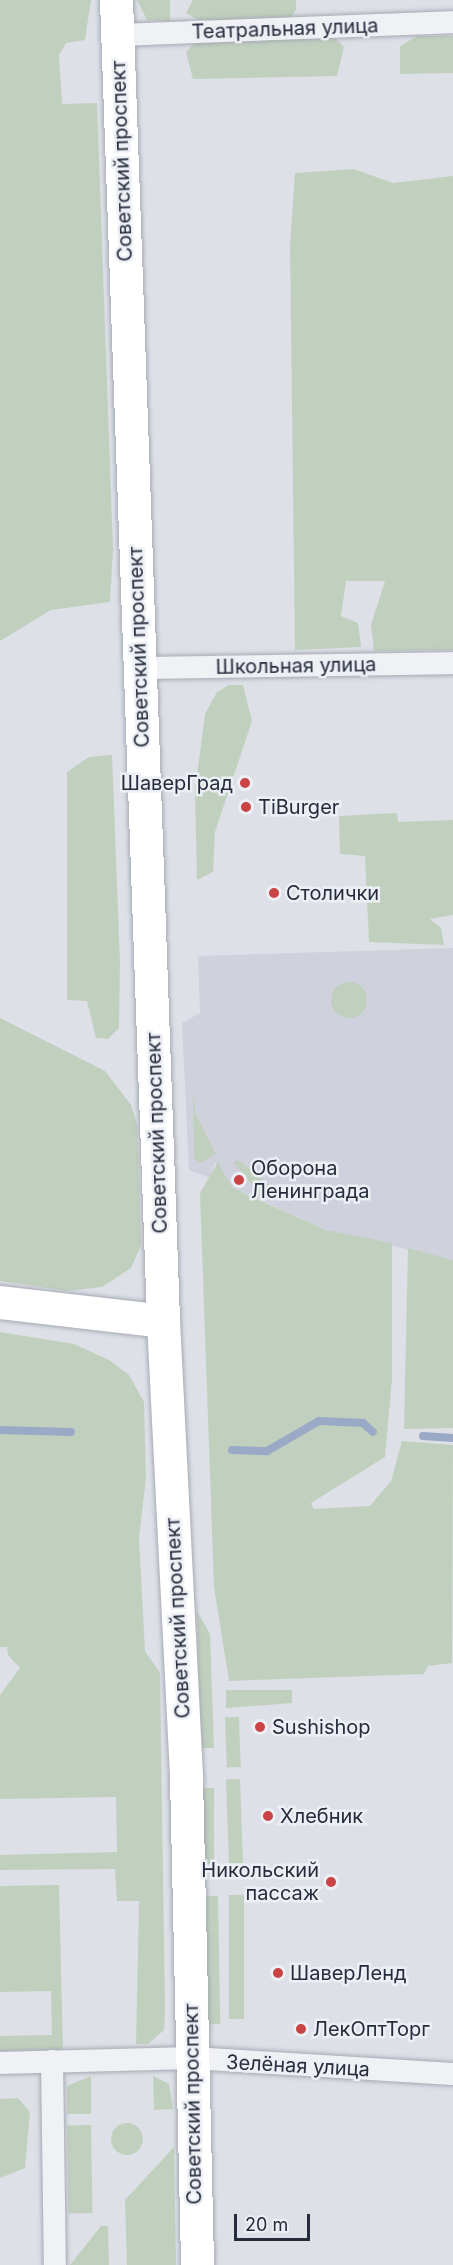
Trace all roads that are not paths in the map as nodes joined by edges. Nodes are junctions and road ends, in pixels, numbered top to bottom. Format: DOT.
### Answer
graph roads {
  1 [pos="116,0"];
  2 [pos="453,22"];
  3 [pos="117,34"];
  4 [pos="453,663"];
  5 [pos="140,668"];
  6 [pos="0,1302"];
  7 [pos="163,1321"];
  8 [pos="192,2058"];
  9 [pos="52,2061"];
  10 [pos="0,2063"];
  11 [pos="453,2074"];
  12 [pos="55,2265"];
  13 [pos="197,2265"];
  1 -- 3 [label="main road, Советский проспект"];
  2 -- 3 [label="street, Театральная улица"];
  3 -- 5 [label="main road, Советский проспект"];
  4 -- 5 [label="street, Школьная улица"];
  5 -- 7 [label="main road, Советский проспект"];
  6 -- 7 [label="main road"];
  7 -- 8 [label="main road, Советский проспект"];
  8 -- 9 [label="street, Зелёная улица"];
  8 -- 11 [label="street, Зелёная улица"];
  8 -- 13 [label="main road, Советский проспект"];
  9 -- 10 [label="street, Зелёная улица"];
  9 -- 12 [label="street"];
}
